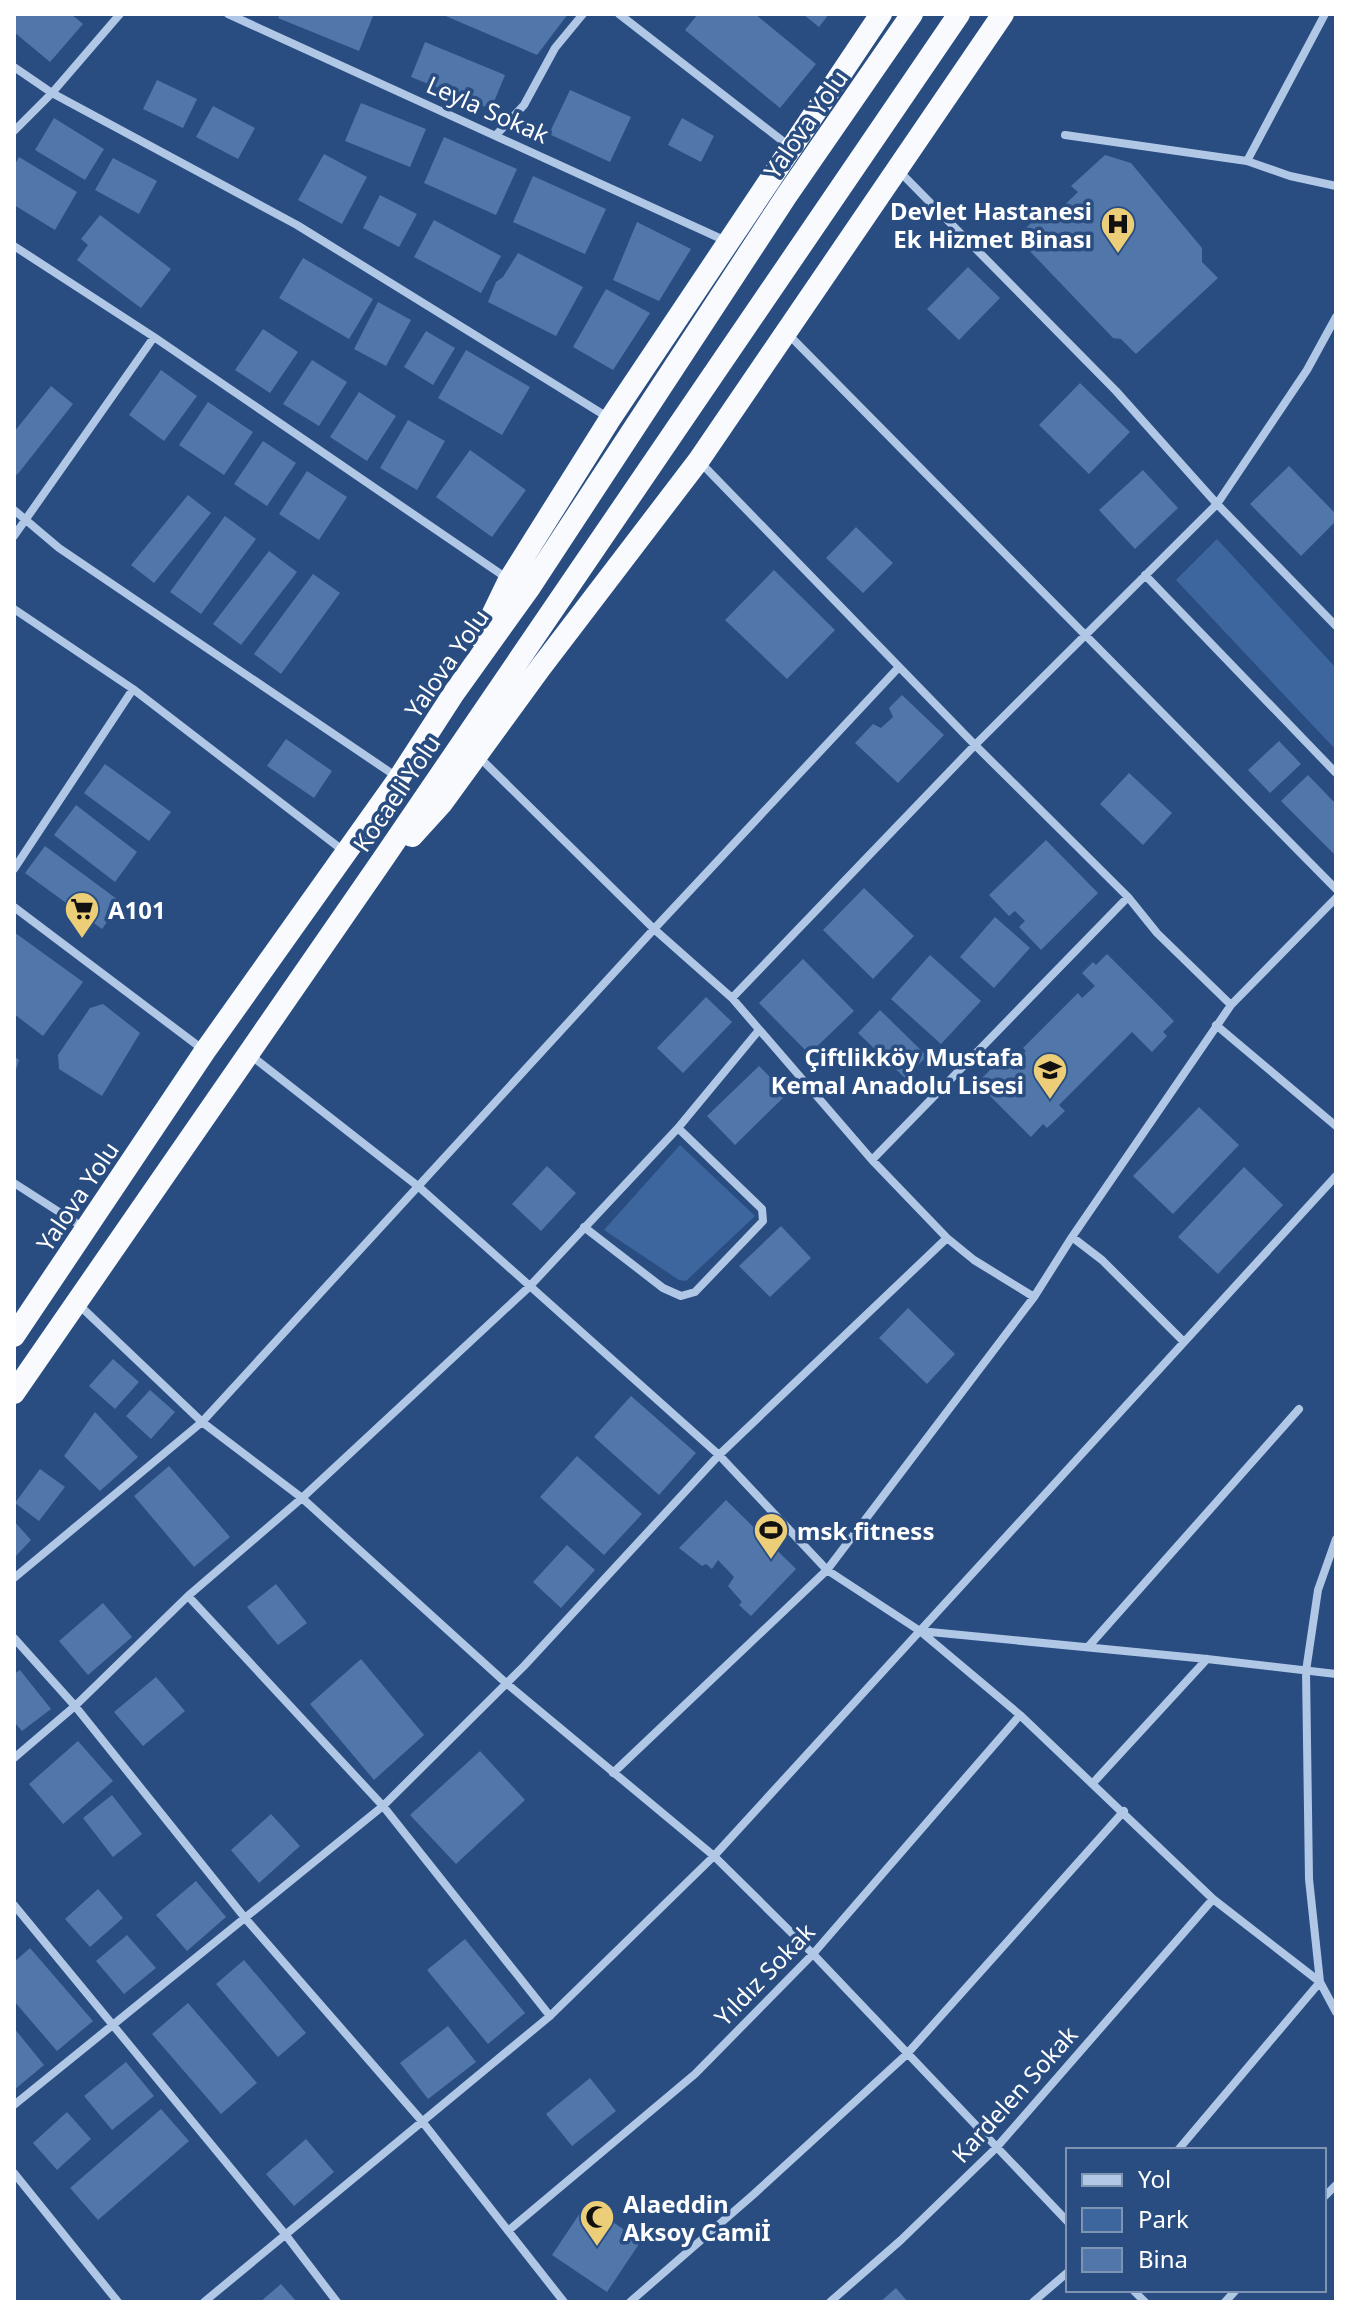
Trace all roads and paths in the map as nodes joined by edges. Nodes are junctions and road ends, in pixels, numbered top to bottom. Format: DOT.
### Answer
graph roads {
  1 [pos="120,14"];
  2 [pos="228,14"];
  3 [pos="583,14"];
  4 [pos="619,14"];
  5 [pos="881,14"];
  6 [pos="912,14"];
  7 [pos="959,14"];
  8 [pos="1003,14"];
  9 [pos="1325,14"];
  10 [pos="14,67"];
  11 [pos="52,93"];
  12 [pos="14,131"];
  13 [pos="497,134"];
  14 [pos="1065,135"];
  15 [pos="793,149"];
  16 [pos="1247,161"];
  17 [pos="897,168"];
  18 [pos="1336,186"];
  19 [pos="729,242"];
  20 [pos="14,246"];
  21 [pos="1336,317"];
  22 [pos="785,331"];
  23 [pos="154,337"];
  24 [pos="610,419"];
  25 [pos="699,460"];
  26 [pos="1217,504"];
  27 [pos="14,510"];
  28 [pos="25,520"];
  29 [pos="14,536"];
  30 [pos="1145,575"];
  31 [pos="509,580"];
  32 [pos="14,609"];
  33 [pos="1336,626"];
  34 [pos="1084,634"];
  35 [pos="899,667"];
  36 [pos="133,689"];
  37 [pos="454,693"];
  38 [pos="975,745"];
  39 [pos="477,756"];
  40 [pos="1336,773"];
  41 [pos="399,778"];
  42 [pos="345,852"];
  43 [pos="14,869"];
  44 [pos="1336,889"];
  45 [pos="1128,897"];
  46 [pos="1336,898"];
  47 [pos="350,905"];
  48 [pos="14,907"];
  49 [pos="654,929"];
  50 [pos="732,998"];
  51 [pos="1231,1005"];
  52 [pos="1216,1025"];
  53 [pos="759,1030"];
  54 [pos="205,1051"];
  55 [pos="248,1053"];
  56 [pos="1336,1126"];
  57 [pos="678,1128"];
  58 [pos="872,1160"];
  59 [pos="1336,1176"];
  60 [pos="14,1183"];
  61 [pos="419,1187"];
  62 [pos="584,1227"];
  63 [pos="87,1230"];
  64 [pos="1072,1237"];
  65 [pos="947,1238"];
  66 [pos="529,1287"];
  67 [pos="1034,1297"];
  68 [pos="76,1302"];
  69 [pos="14,1336"];
  70 [pos="1184,1342"];
  71 [pos="14,1393"];
  72 [pos="1299,1409"];
  73 [pos="202,1422"];
  74 [pos="719,1455"];
  75 [pos="302,1498"];
  76 [pos="1336,1539"];
  77 [pos="827,1570"];
  78 [pos="14,1578"];
  79 [pos="188,1596"];
  80 [pos="920,1631"];
  81 [pos="14,1638"];
  82 [pos="1088,1647"];
  83 [pos="1207,1659"];
  84 [pos="1306,1671"];
  85 [pos="1336,1674"];
  86 [pos="506,1683"];
  87 [pos="75,1706"];
  88 [pos="1020,1715"];
  89 [pos="14,1758"];
  90 [pos="613,1773"];
  91 [pos="1093,1783"];
  92 [pos="383,1806"];
  93 [pos="1124,1811"];
  94 [pos="714,1856"];
  95 [pos="1213,1899"];
  96 [pos="14,1905"];
  97 [pos="245,1918"];
  98 [pos="813,1954"];
  99 [pos="1320,1982"];
  100 [pos="1336,2012"];
  101 [pos="550,2016"];
  102 [pos="112,2023"];
  103 [pos="906,2055"];
  104 [pos="14,2105"];
  105 [pos="421,2120"];
  106 [pos="996,2148"];
  107 [pos="1180,2148"];
  108 [pos="14,2173"];
  109 [pos="1066,2220"];
  110 [pos="508,2231"];
  111 [pos="285,2234"];
  112 [pos="1066,2274"];
  113 [pos="118,2302"];
  114 [pos="204,2302"];
  115 [pos="337,2302"];
  116 [pos="564,2302"];
  117 [pos="630,2302"];
  118 [pos="830,2302"];
  119 [pos="1033,2302"];
  1 -- 11 [label="street"];
  2 -- 13 [label="street, Leyla Sokak"];
  3 -- 13 [label="street"];
  4 -- 15 [label="street"];
  5 -- 15 [label="highway"];
  6 -- 37 [label="highway, Yalova Yolu"];
  7 -- 47 [label="highway, Kocaeli̇ Yolu"];
  8 -- 17 [label="highway"];
  9 -- 16 [label="street"];
  10 -- 11 [label="street"];
  11 -- 12 [label="street"];
  11 -- 24 [label="street"];
  13 -- 19 [label="street, Leyla Sokak"];
  14 -- 16 [label="street"];
  15 -- 19 [label="highway"];
  16 -- 18 [label="street"];
  17 -- 22 [label="highway"];
  17 -- 26 [label="street"];
  19 -- 24 [label="highway"];
  20 -- 23 [label="street"];
  21 -- 26 [label="street"];
  22 -- 25 [label="highway"];
  22 -- 34 [label="street"];
  23 -- 28 [label="street"];
  23 -- 31 [label="street"];
  24 -- 31 [label="highway"];
  25 -- 35 [label="street"];
  25 -- 39 [label="highway"];
  26 -- 30 [label="street"];
  26 -- 33 [label="street"];
  27 -- 28 [label="street"];
  28 -- 29 [label="street"];
  28 -- 41 [label="street"];
  30 -- 34 [label="street"];
  30 -- 40 [label="street"];
  31 -- 37 [label="highway"];
  32 -- 36 [label="street"];
  34 -- 38 [label="street"];
  34 -- 44 [label="street"];
  35 -- 38 [label="street"];
  35 -- 49 [label="street"];
  36 -- 42 [label="street"];
  36 -- 43 [label="street"];
  37 -- 41 [label="highway, Yalova Yolu"];
  38 -- 45 [label="street"];
  38 -- 50 [label="street"];
  39 -- 47 [label="highway"];
  39 -- 49 [label="street"];
  41 -- 42 [label="highway, Yalova Yolu"];
  42 -- 54 [label="highway, Yalova Yolu"];
  45 -- 51 [label="street"];
  45 -- 58 [label="street"];
  46 -- 51 [label="street"];
  47 -- 55 [label="highway, Kocaeli̇ Yolu"];
  48 -- 54 [label="street"];
  49 -- 50 [label="street"];
  49 -- 61 [label="street"];
  50 -- 53 [label="street"];
  51 -- 52 [label="street"];
  52 -- 56 [label="street"];
  52 -- 64 [label="street"];
  53 -- 57 [label="street"];
  53 -- 58 [label="street"];
  54 -- 63 [label="highway, Yalova Yolu"];
  55 -- 61 [label="street"];
  55 -- 68 [label="highway, Kocaeli̇ Yolu"];
  57 -- 62 [label="street"];
  57 -- 62 [label="street"];
  58 -- 65 [label="street"];
  59 -- 70 [label="street"];
  60 -- 63 [label="street"];
  61 -- 66 [label="street"];
  61 -- 73 [label="street"];
  62 -- 66 [label="street"];
  63 -- 69 [label="highway, Yalova Yolu"];
  64 -- 67 [label="street"];
  64 -- 70 [label="street"];
  65 -- 67 [label="street"];
  65 -- 74 [label="street"];
  66 -- 74 [label="street"];
  66 -- 75 [label="street"];
  67 -- 77 [label="street"];
  68 -- 71 [label="highway, Kocaeli̇ Yolu"];
  68 -- 73 [label="street"];
  70 -- 80 [label="street"];
  72 -- 82 [label="street"];
  73 -- 75 [label="street"];
  73 -- 78 [label="street"];
  74 -- 77 [label="street"];
  74 -- 86 [label="street"];
  75 -- 79 [label="street"];
  75 -- 86 [label="street"];
  76 -- 84 [label="street"];
  77 -- 80 [label="street"];
  77 -- 90 [label="street"];
  79 -- 87 [label="street"];
  79 -- 92 [label="street"];
  80 -- 82 [label="street"];
  80 -- 88 [label="street"];
  80 -- 94 [label="street"];
  81 -- 87 [label="street"];
  82 -- 83 [label="street"];
  83 -- 84 [label="street"];
  83 -- 91 [label="street"];
  84 -- 85 [label="street"];
  84 -- 99 [label="street"];
  86 -- 90 [label="street"];
  86 -- 92 [label="street"];
  87 -- 89 [label="street"];
  87 -- 97 [label="street"];
  88 -- 91 [label="street"];
  88 -- 98 [label="street, Yıldız Sokak"];
  90 -- 94 [label="street"];
  91 -- 93 [label="street"];
  92 -- 97 [label="street"];
  92 -- 101 [label="street"];
  93 -- 95 [label="street"];
  93 -- 103 [label="street"];
  94 -- 98 [label="street"];
  94 -- 101 [label="street"];
  95 -- 99 [label="street"];
  95 -- 106 [label="street, Kardelen Sokak"];
  96 -- 102 [label="street"];
  97 -- 102 [label="street"];
  97 -- 105 [label="street"];
  98 -- 103 [label="street"];
  98 -- 110 [label="street, Yıldız Sokak"];
  99 -- 100 [label="street"];
  99 -- 107 [label="street"];
  101 -- 105 [label="street"];
  102 -- 104 [label="street"];
  102 -- 111 [label="street"];
  103 -- 106 [label="street"];
  103 -- 117 [label="street"];
  105 -- 110 [label="street"];
  105 -- 111 [label="street"];
  106 -- 109 [label="street"];
  106 -- 118 [label="street, Kardelen Sokak"];
  108 -- 113 [label="street"];
  110 -- 116 [label="street"];
  111 -- 114 [label="street"];
  111 -- 115 [label="street"];
  112 -- 119 [label="street"];
}
